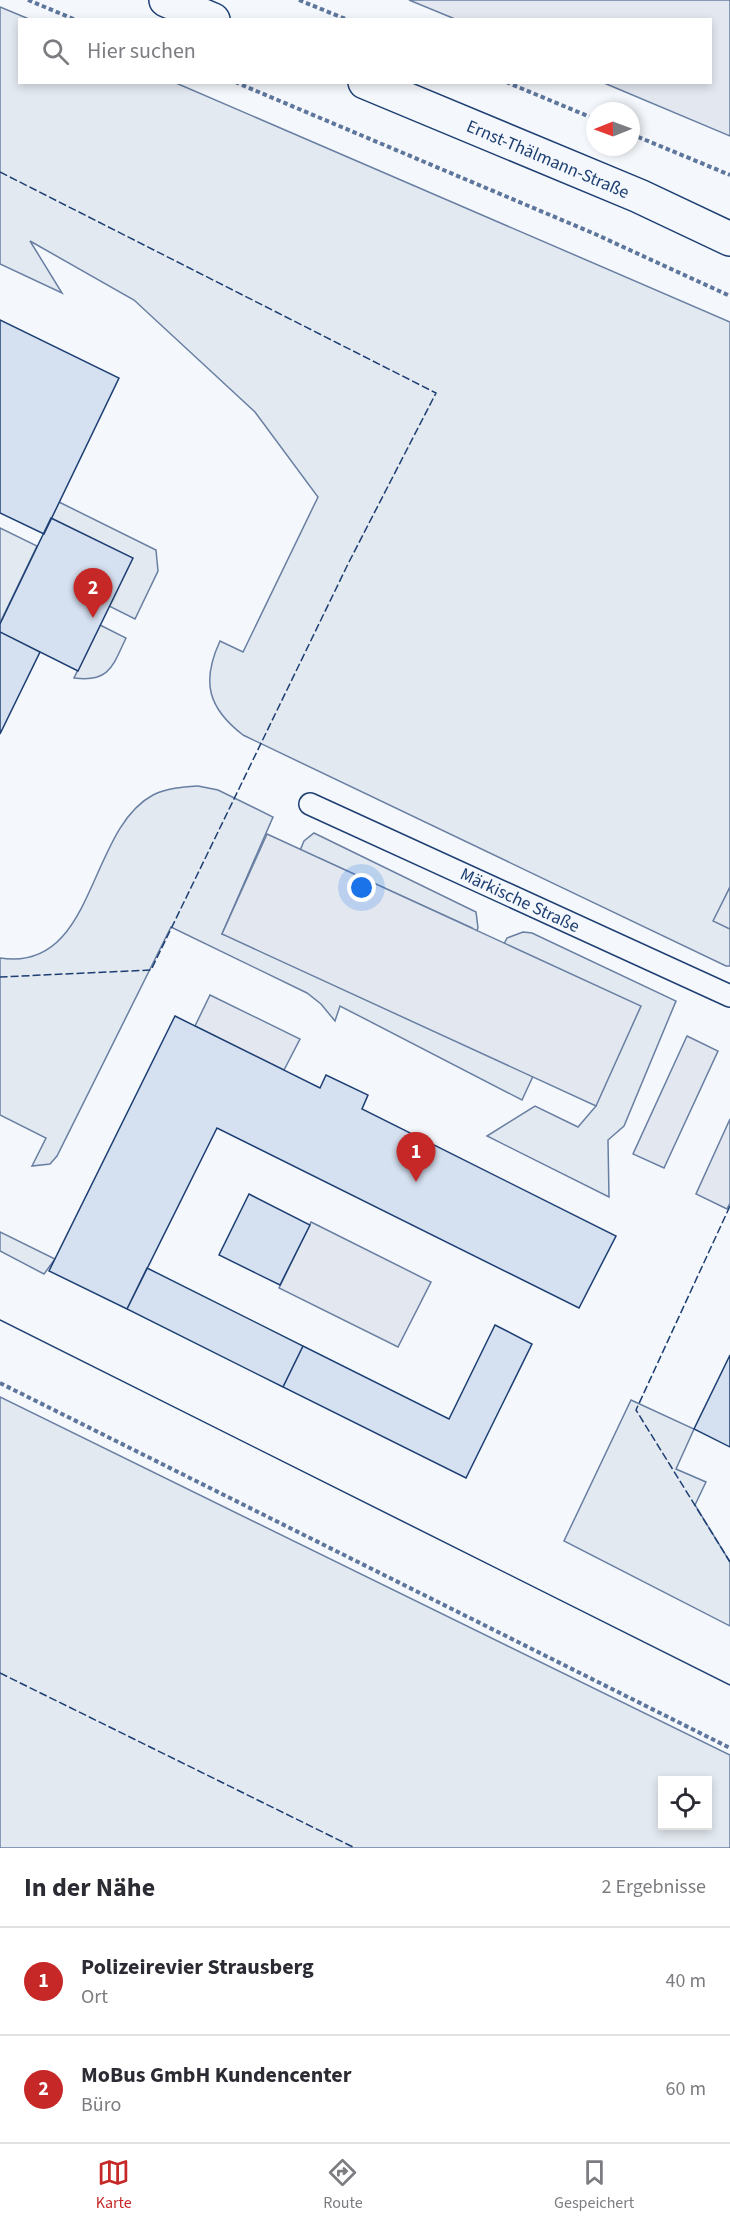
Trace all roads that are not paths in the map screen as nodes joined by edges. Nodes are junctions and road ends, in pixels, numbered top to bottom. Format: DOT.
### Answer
graph roads {
  1 [pos="166,0"];
  2 [pos="208,18"];
  3 [pos="370,84"];
  4 [pos="730,239"];
  5 [pos="310,804"];
  6 [pos="730,996"];
  1 -- 2 [label="main road"];
  3 -- 4 [label="main road, Ernst-Thälmann-Straße"];
  5 -- 6 [label="lane, Märkische Straße"];
}
